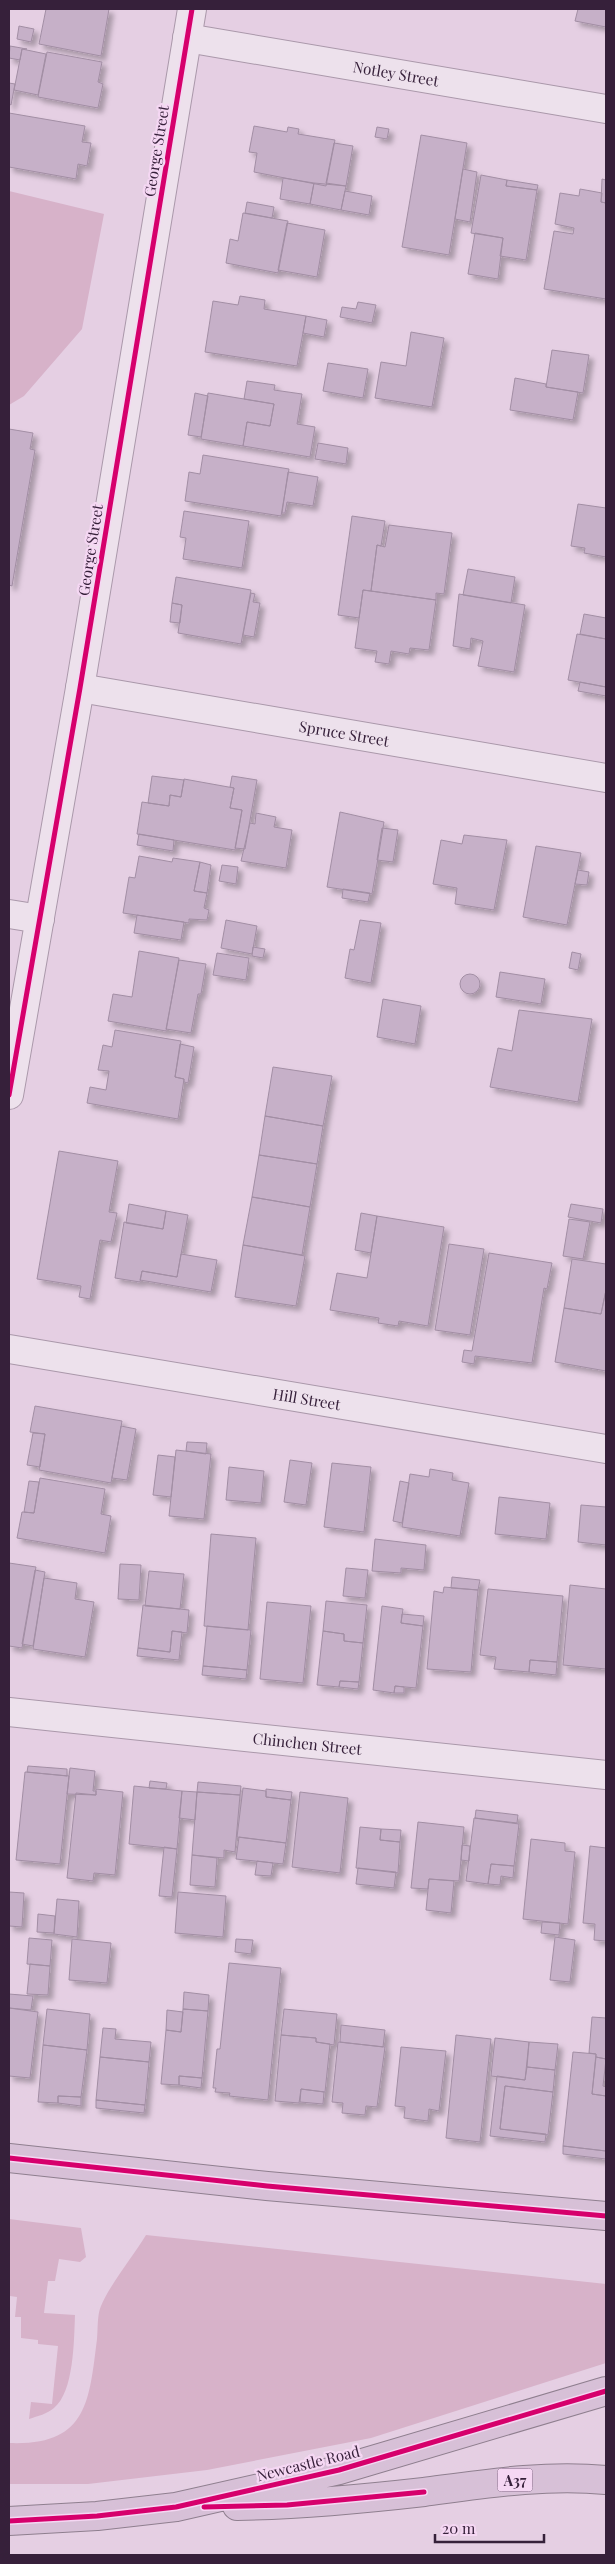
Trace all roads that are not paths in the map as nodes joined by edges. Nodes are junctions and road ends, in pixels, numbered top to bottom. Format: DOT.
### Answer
graph roads {
  1 [pos="192,9"];
  2 [pos="187,38"];
  3 [pos="606,108"];
  4 [pos="80,688"];
  5 [pos="606,778"];
  6 [pos="9,914"];
  7 [pos="40,919"];
  8 [pos="9,1095"];
  9 [pos="9,1349"];
  10 [pos="606,1449"];
  11 [pos="9,1712"];
  12 [pos="606,1775"];
  13 [pos="9,2158"];
  14 [pos="606,2216"];
  15 [pos="606,2391"];
  16 [pos="606,2480"];
  17 [pos="176,2507"];
  18 [pos="9,2521"];
  1 -- 2 [label="street, George Street"];
  2 -- 3 [label="street, Notley Street"];
  2 -- 4 [label="street, George Street"];
  4 -- 5 [label="street, Spruce Street"];
  4 -- 7 [label="street, George Street"];
  6 -- 7 [label="street"];
  7 -- 8 [label="street, George Street"];
  9 -- 10 [label="street, Hill Street"];
  11 -- 12 [label="street, Chinchen Street"];
  13 -- 14 [label="highway"];
  15 -- 17 [label="highway, Newcastle Road"];
  16 -- 17 [label="highway, A37"];
  17 -- 18 [label="highway, Newcastle Road"];
}
